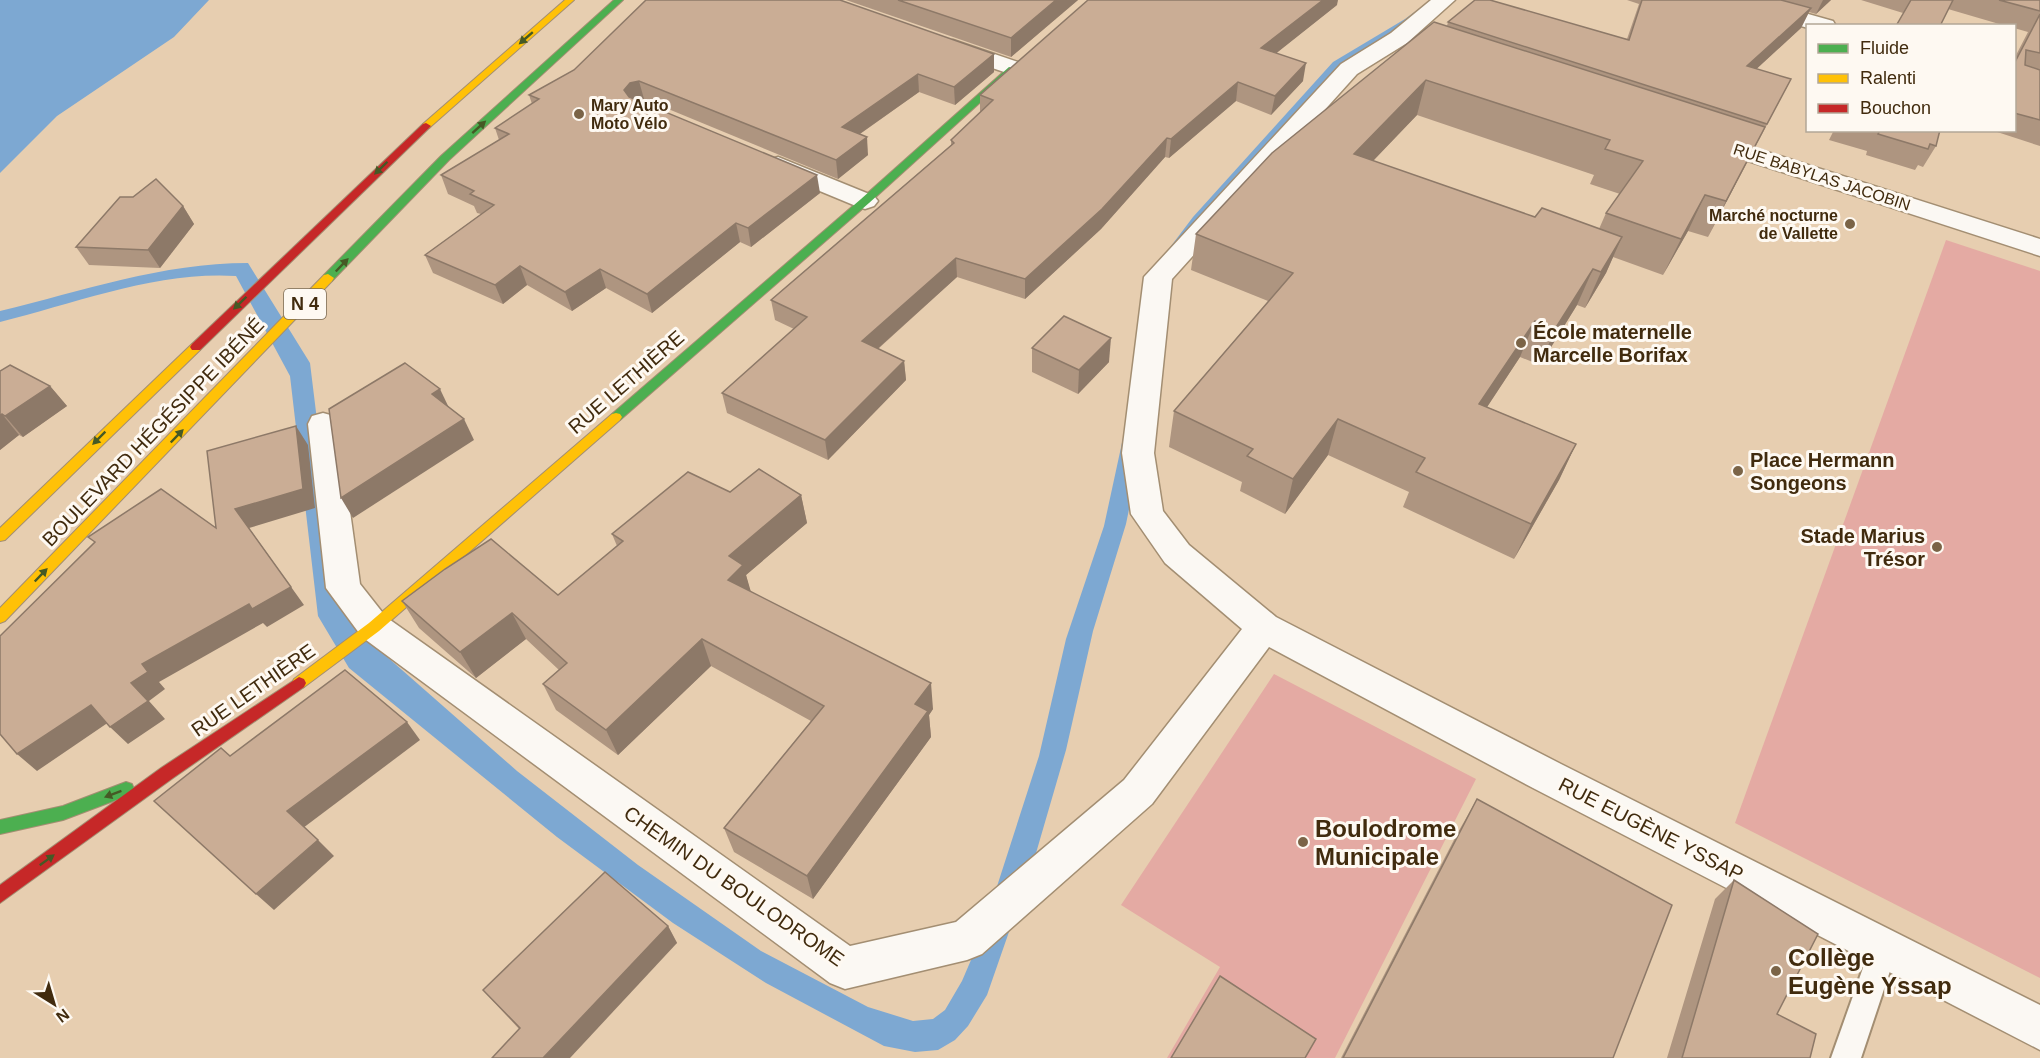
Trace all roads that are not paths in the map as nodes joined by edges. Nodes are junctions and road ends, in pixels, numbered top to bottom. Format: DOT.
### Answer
graph roads {
  1 [pos="570,0"];
  2 [pos="619,0"];
  3 [pos="1444,0"];
  4 [pos="1735,0"];
  5 [pos="1818,24"];
  6 [pos="928,38"];
  7 [pos="1018,65"];
  8 [pos="1690,134"];
  9 [pos="759,157"];
  10 [pos="865,201"];
  11 [pos="2040,248"];
  12 [pos="322,424"];
  13 [pos="0,536"];
  14 [pos="0,617"];
  15 [pos="374,627"];
  16 [pos="1263,627"];
  17 [pos="167,773"];
  18 [pos="0,827"];
  19 [pos="0,895"];
  20 [pos="1884,947"];
  21 [pos="2040,1029"];
  22 [pos="1846,1058"];
  1 -- 13 [label="main road, BOULEVARD HÉGÉSIPPE IBÉNÉ / N 4, one-way"];
  14 -- 2 [label="main road, BOULEVARD HÉGÉSIPPE IBÉNÉ / N 4, one-way"];
  3 -- 16 [label="street, RUE EUGÈNE YSSAP"];
  4 -- 5 [label="street"];
  6 -- 7 [label="street"];
  7 -- 10 [label="main road, RUE LETHIÈRE"];
  8 -- 11 [label="street, RUE BABYLAS JACOBIN"];
  9 -- 10 [label="street"];
  10 -- 15 [label="main road, RUE LETHIÈRE"];
  12 -- 15 [label="street, CHEMIN DU BOULODROME"];
  15 -- 16 [label="street, CHEMIN DU BOULODROME"];
  15 -- 17 [label="main road, RUE LETHIÈRE"];
  16 -- 20 [label="street, RUE EUGÈNE YSSAP"];
  17 -- 18 [label="main road, RUE LETHIÈRE, one-way"];
  19 -- 17 [label="main road, RUE LETHIÈRE, one-way"];
  20 -- 21 [label="street, RUE EUGÈNE YSSAP"];
  20 -- 22 [label="lane"];
}
